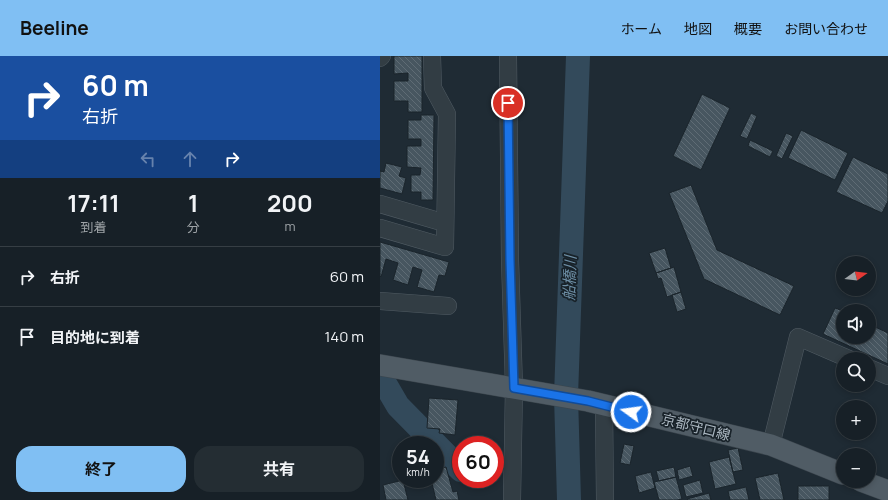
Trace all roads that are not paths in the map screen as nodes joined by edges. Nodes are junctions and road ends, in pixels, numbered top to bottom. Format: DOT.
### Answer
graph roads {
  1 [pos="432,56"];
  2 [pos="508,56"];
  3 [pos="380,204"];
  4 [pos="445,223"];
  5 [pos="380,228"];
  6 [pos="380,301"];
  7 [pos="448,306"];
  8 [pos="836,353"];
  9 [pos="385,366"];
  10 [pos="876,371"];
  11 [pos="888,376"];
  12 [pos="522,389"];
  13 [pos="596,403"];
  14 [pos="771,445"];
  15 [pos="836,471"];
  16 [pos="876,487"];
  17 [pos="888,491"];
  18 [pos="512,500"];
  19 [pos="605,500"];
  1 -- 4 [label="street"];
  2 -- 12 [label="street"];
  3 -- 4 [label="street"];
  4 -- 5 [label="street"];
  6 -- 7 [label="street"];
  8 -- 14 [label="street"];
  9 -- 12 [label="main road, 京都守口線"];
  10 -- 11 [label="street"];
  12 -- 13 [label="main road, 京都守口線"];
  12 -- 18 [label="street"];
  13 -- 14 [label="main road, 京都守口線"];
  13 -- 19 [label="street"];
  14 -- 15 [label="main road, 京都守口線"];
  16 -- 17 [label="main road"];
}
